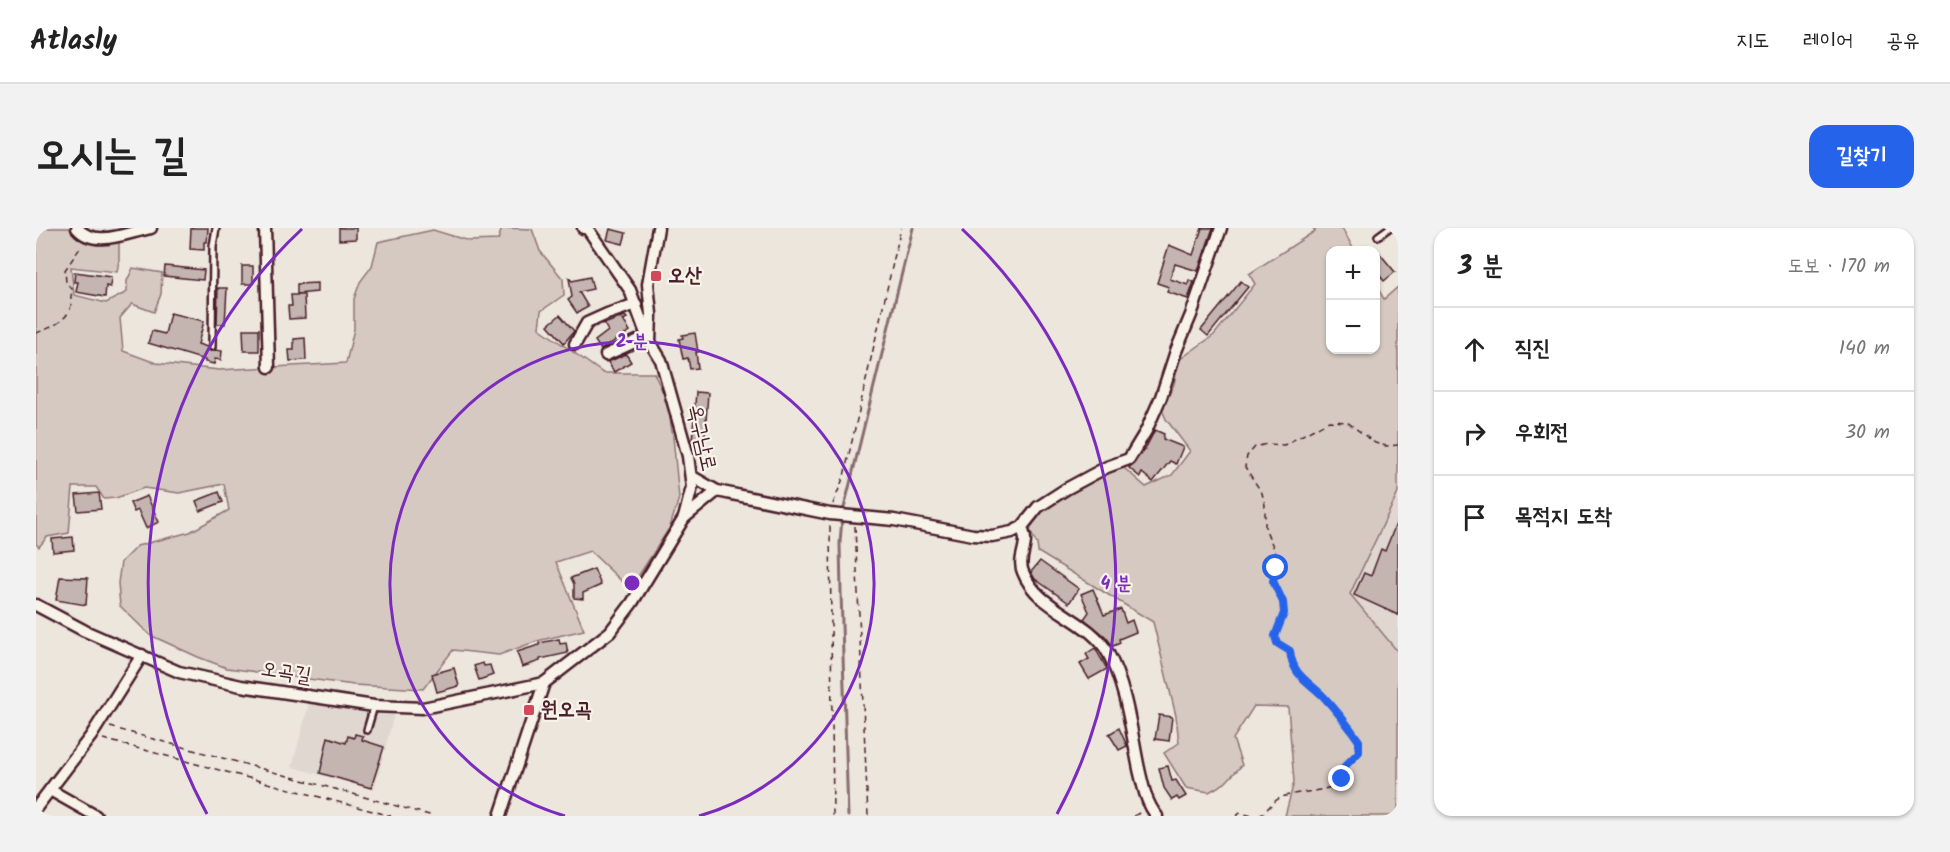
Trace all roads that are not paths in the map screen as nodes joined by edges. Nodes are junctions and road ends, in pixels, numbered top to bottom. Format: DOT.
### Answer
graph roads {
  1 [pos="77,228"];
  2 [pos="151,228"];
  3 [pos="216,228"];
  4 [pos="265,228"];
  5 [pos="586,228"];
  6 [pos="658,228"];
  7 [pos="1221,228"];
  8 [pos="1389,228"];
  9 [pos="1378,237"];
  10 [pos="636,304"];
  11 [pos="649,339"];
  12 [pos="575,344"];
  13 [pos="212,347"];
  14 [pos="606,355"];
  15 [pos="269,367"];
  16 [pos="691,476"];
  17 [pos="717,491"];
  18 [pos="684,518"];
  19 [pos="1022,527"];
  20 [pos="992,536"];
  21 [pos="1022,551"];
  22 [pos="36,605"];
  23 [pos="142,655"];
  24 [pos="544,683"];
  25 [pos="374,706"];
  26 [pos="367,730"];
  27 [pos="50,790"];
  28 [pos="36,808"];
  29 [pos="96,816"];
  30 [pos="500,816"];
  31 [pos="1157,816"];
  1 -- 2 [label="street"];
  3 -- 13 [label="lane"];
  4 -- 15 [label="street"];
  5 -- 10 [label="street"];
  6 -- 11 [label="street, 옥구남로"];
  7 -- 19 [label="street"];
  8 -- 9 [label="lane"];
  10 -- 11 [label="street"];
  10 -- 12 [label="street"];
  11 -- 14 [label="street"];
  11 -- 16 [label="street, 옥구남로"];
  16 -- 17 [label="street"];
  16 -- 18 [label="street, 옥구남로"];
  17 -- 18 [label="street"];
  17 -- 20 [label="street"];
  18 -- 24 [label="street, 옥구남로"];
  19 -- 20 [label="street"];
  19 -- 21 [label="street"];
  20 -- 21 [label="street"];
  21 -- 31 [label="street"];
  22 -- 23 [label="street, 오곡길"];
  23 -- 25 [label="street, 오곡길"];
  23 -- 27 [label="street"];
  24 -- 25 [label="street, 오곡길"];
  24 -- 30 [label="street"];
  25 -- 26 [label="lane"];
  27 -- 28 [label="street"];
  27 -- 29 [label="street"];
}
